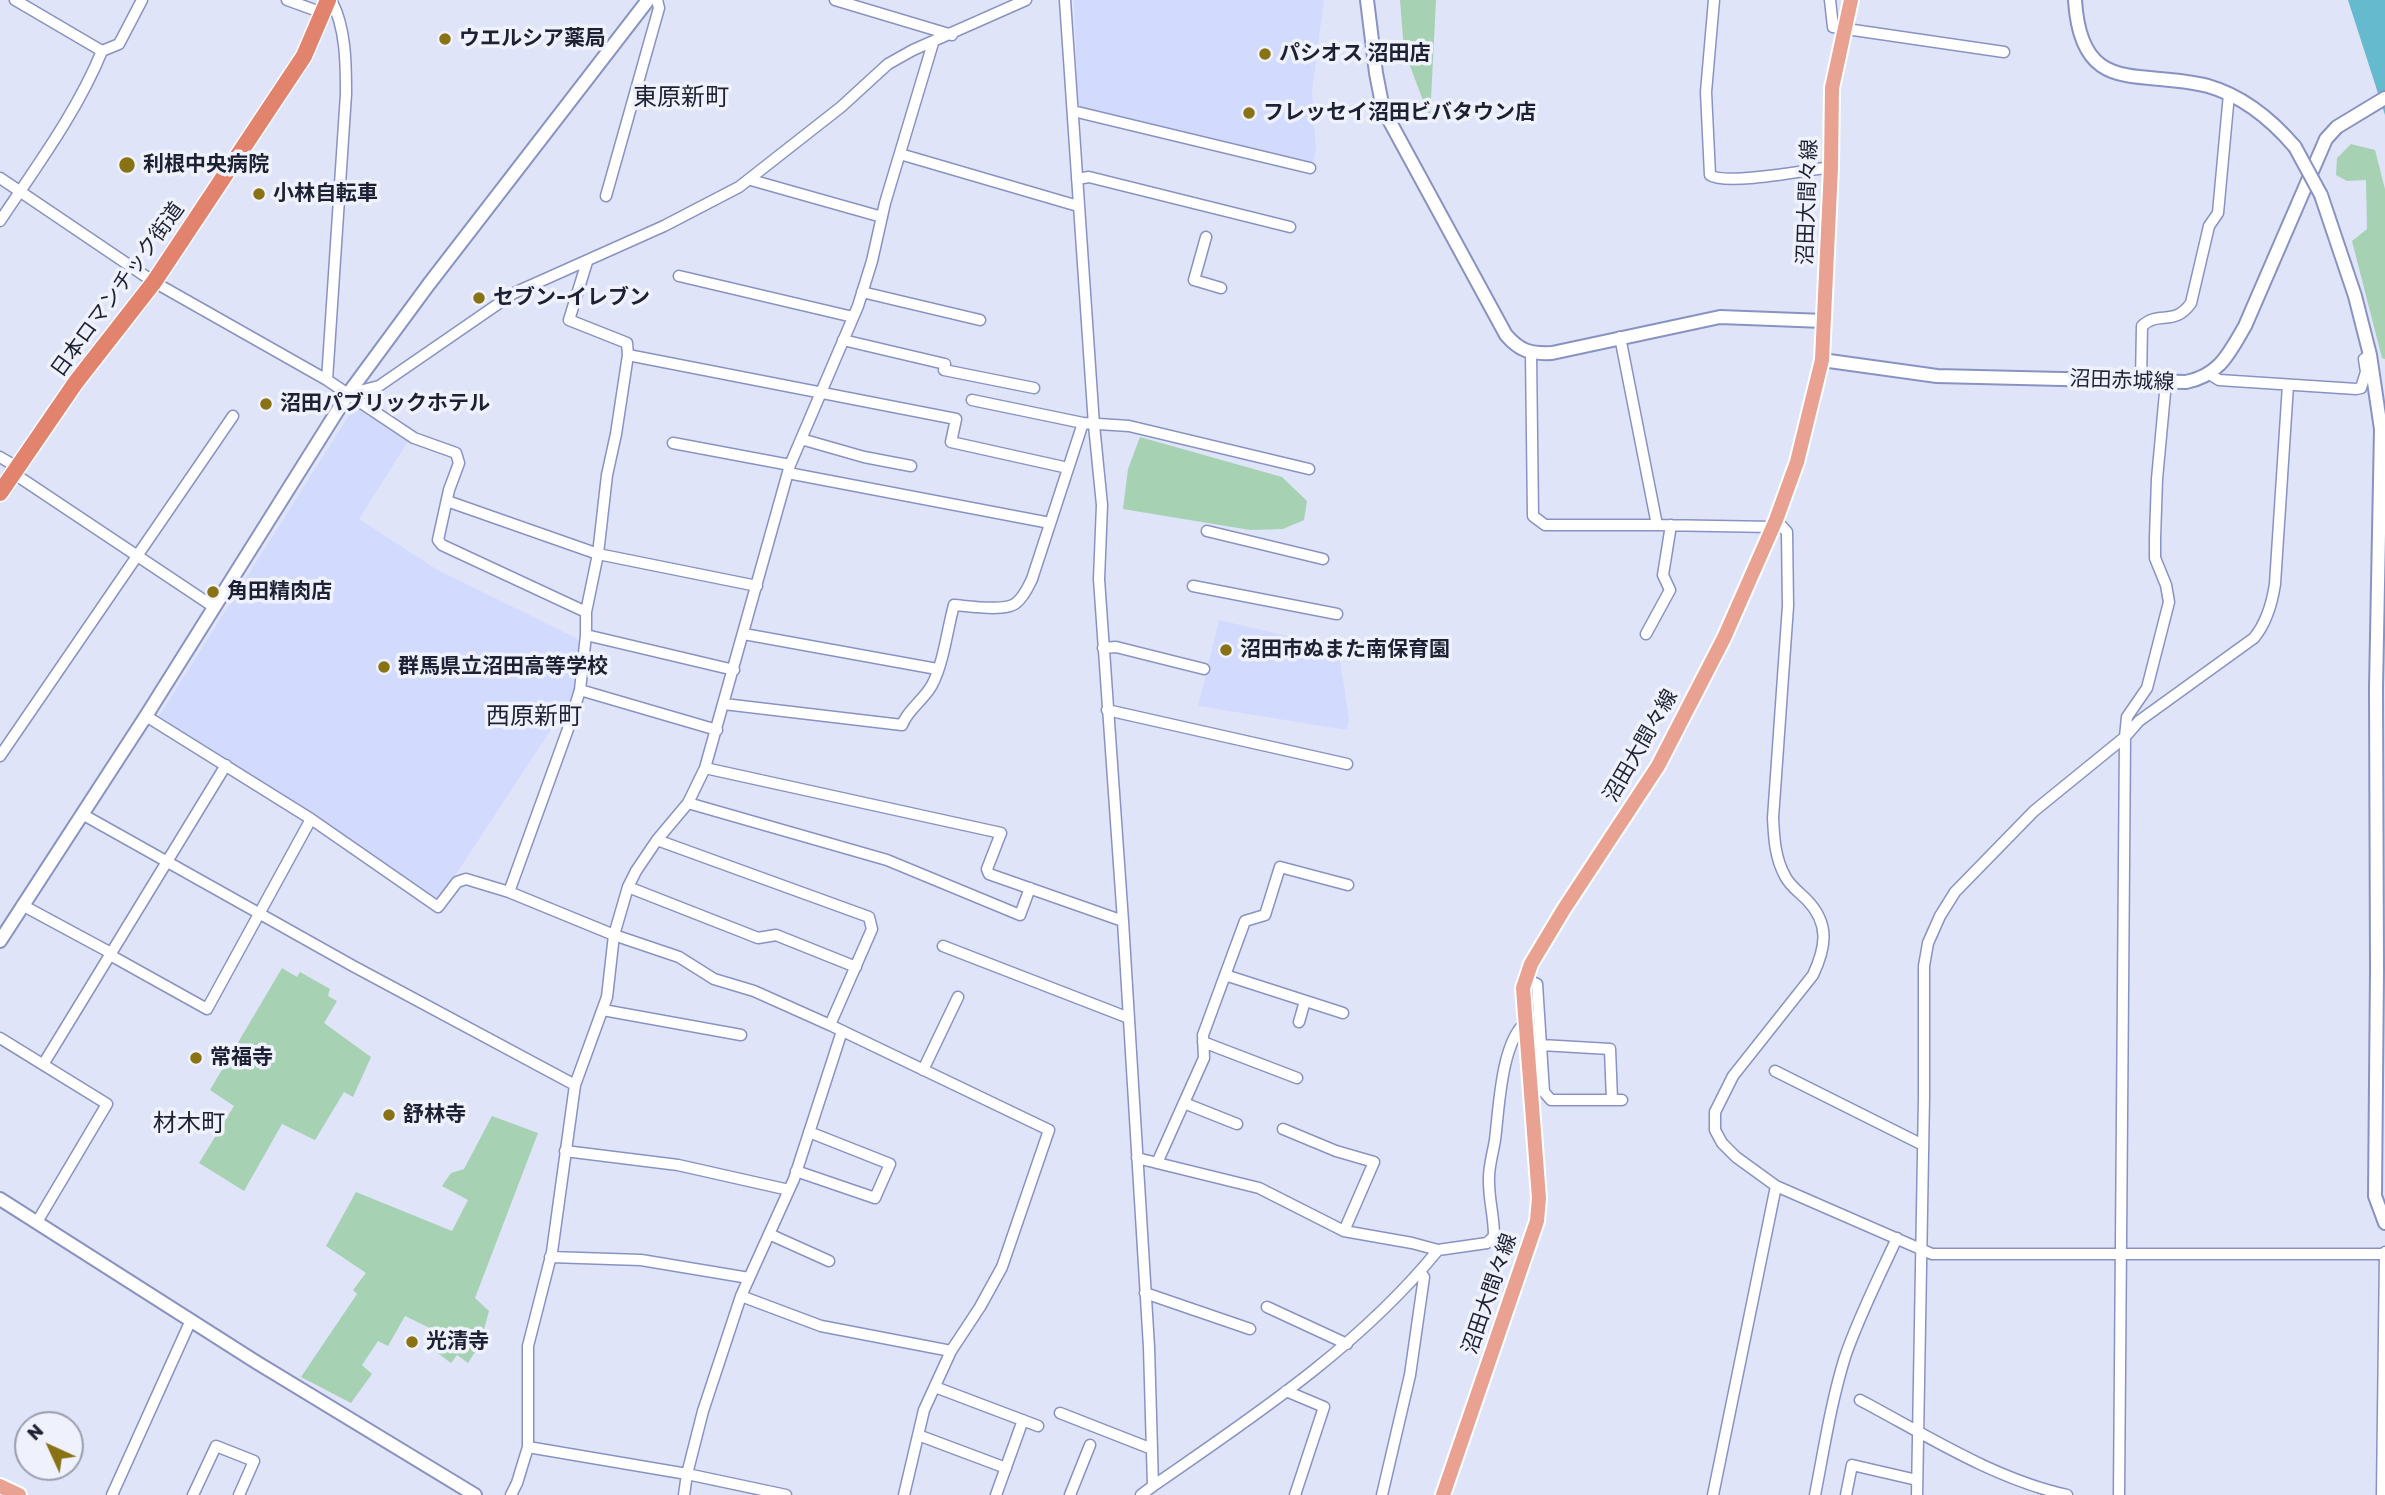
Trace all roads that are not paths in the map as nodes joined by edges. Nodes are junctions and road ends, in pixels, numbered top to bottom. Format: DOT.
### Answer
graph roads {
  1 [pos="15,0"];
  2 [pos="142,0"];
  3 [pos="287,0"];
  4 [pos="648,0"];
  5 [pos="657,0"];
  6 [pos="835,0"];
  7 [pos="1027,0"];
  8 [pos="1065,0"];
  9 [pos="1367,0"];
  10 [pos="1714,0"];
  11 [pos="1830,0"];
  12 [pos="1852,0"];
  13 [pos="2076,0"];
  14 [pos="327,4"];
  15 [pos="1845,28"];
  16 [pos="952,35"];
  17 [pos="933,43"];
  18 [pos="102,51"];
  19 [pos="2004,52"];
  20 [pos="2229,94"];
  21 [pos="2385,98"];
  22 [pos="1073,111"];
  23 [pos="900,154"];
  24 [pos="1831,167"];
  25 [pos="1310,168"];
  26 [pos="0,178"];
  27 [pos="1077,179"];
  28 [pos="751,180"];
  29 [pos="21,190"];
  30 [pos="606,196"];
  31 [pos="1078,206"];
  32 [pos="882,217"];
  33 [pos="0,221"];
  34 [pos="1290,227"];
  35 [pos="1206,237"];
  36 [pos="587,262"];
  37 [pos="680,276"];
  38 [pos="154,282"];
  39 [pos="1221,288"];
  40 [pos="862,292"];
  41 [pos="853,317"];
  42 [pos="980,320"];
  43 [pos="1824,321"];
  44 [pos="1620,337"];
  45 [pos="843,340"];
  46 [pos="1531,354"];
  47 [pos="628,355"];
  48 [pos="2371,355"];
  49 [pos="1822,360"];
  50 [pos="2211,375"];
  51 [pos="327,380"];
  52 [pos="2141,381"];
  53 [pos="2166,382"];
  54 [pos="2288,385"];
  55 [pos="1034,388"];
  56 [pos="821,393"];
  57 [pos="348,394"];
  58 [pos="972,400"];
  59 [pos="233,416"];
  60 [pos="1089,424"];
  61 [pos="801,439"];
  62 [pos="673,443"];
  63 [pos="0,457"];
  64 [pos="911,466"];
  65 [pos="1068,468"];
  66 [pos="1309,468"];
  67 [pos="789,469"];
  68 [pos="15,470"];
  69 [pos="0,493"];
  70 [pos="447,502"];
  71 [pos="1050,523"];
  72 [pos="1774,524"];
  73 [pos="1657,525"];
  74 [pos="1671,525"];
  75 [pos="1207,531"];
  76 [pos="598,555"];
  77 [pos="137,556"];
  78 [pos="1323,559"];
  79 [pos="757,586"];
  80 [pos="1193,586"];
  81 [pos="214,607"];
  82 [pos="586,612"];
  83 [pos="1337,614"];
  84 [pos="744,634"];
  85 [pos="1646,634"];
  86 [pos="586,635"];
  87 [pos="1103,648"];
  88 [pos="937,669"];
  89 [pos="1204,669"];
  90 [pos="734,670"];
  91 [pos="580,690"];
  92 [pos="724,704"];
  93 [pos="1107,710"];
  94 [pos="146,716"];
  95 [pos="717,730"];
  96 [pos="2125,737"];
  97 [pos="0,756"];
  98 [pos="1348,764"];
  99 [pos="226,765"];
  100 [pos="705,768"];
  101 [pos="688,803"];
  102 [pos="82,814"];
  103 [pos="311,819"];
  104 [pos="657,840"];
  105 [pos="167,861"];
  106 [pos="1348,885"];
  107 [pos="628,887"];
  108 [pos="1030,888"];
  109 [pos="509,892"];
  110 [pos="22,905"];
  111 [pos="260,914"];
  112 [pos="1123,921"];
  113 [pos="614,935"];
  114 [pos="0,941"];
  115 [pos="943,946"];
  116 [pos="111,954"];
  117 [pos="856,967"];
  118 [pos="1225,975"];
  119 [pos="1526,979"];
  120 [pos="958,997"];
  121 [pos="1305,1000"];
  122 [pos="603,1010"];
  123 [pos="1343,1013"];
  124 [pos="1129,1018"];
  125 [pos="1299,1022"];
  126 [pos="1526,1022"];
  127 [pos="830,1025"];
  128 [pos="842,1031"];
  129 [pos="741,1035"];
  130 [pos="0,1038"];
  131 [pos="1203,1042"];
  132 [pos="1541,1045"];
  133 [pos="44,1063"];
  134 [pos="923,1070"];
  135 [pos="1775,1071"];
  136 [pos="1297,1078"];
  137 [pos="575,1085"];
  138 [pos="1184,1103"];
  139 [pos="1237,1124"];
  140 [pos="1283,1129"];
  141 [pos="809,1132"];
  142 [pos="1923,1145"];
  143 [pos="565,1151"];
  144 [pos="1137,1158"];
  145 [pos="1157,1163"];
  146 [pos="796,1171"];
  147 [pos="1776,1185"];
  148 [pos="789,1190"];
  149 [pos="1,1203"];
  150 [pos="37,1222"];
  151 [pos="2385,1223"];
  152 [pos="1344,1231"];
  153 [pos="769,1234"];
  154 [pos="1897,1238"];
  155 [pos="1438,1250"];
  156 [pos="1920,1250"];
  157 [pos="2384,1253"];
  158 [pos="2122,1254"];
  159 [pos="550,1257"];
  160 [pos="829,1261"];
  161 [pos="1420,1272"];
  162 [pos="749,1278"];
  163 [pos="1146,1293"];
  164 [pos="741,1296"];
  165 [pos="1267,1307"];
  166 [pos="191,1320"];
  167 [pos="1250,1329"];
  168 [pos="1347,1344"];
  169 [pos="951,1351"];
  170 [pos="935,1387"];
  171 [pos="1286,1391"];
  172 [pos="1860,1400"];
  173 [pos="1060,1413"];
  174 [pos="1023,1420"];
  175 [pos="1038,1426"];
  176 [pos="1918,1431"];
  177 [pos="918,1435"];
  178 [pos="1090,1445"];
  179 [pos="528,1447"];
  180 [pos="1152,1449"];
  181 [pos="1006,1468"];
  182 [pos="687,1474"];
  183 [pos="1917,1480"];
  184 [pos="0,1486"];
  185 [pos="1153,1486"];
  186 [pos="19,1495"];
  187 [pos="112,1495"];
  188 [pos="193,1495"];
  189 [pos="239,1495"];
  190 [pos="475,1495"];
  191 [pos="511,1495"];
  192 [pos="684,1495"];
  193 [pos="786,1495"];
  194 [pos="904,1495"];
  195 [pos="996,1495"];
  196 [pos="1070,1495"];
  197 [pos="1141,1495"];
  198 [pos="1295,1495"];
  199 [pos="1382,1495"];
  200 [pos="1443,1495"];
  201 [pos="1713,1495"];
  202 [pos="1815,1495"];
  203 [pos="1846,1495"];
  204 [pos="1917,1495"];
  205 [pos="2067,1495"];
  206 [pos="2119,1495"];
  207 [pos="2382,1495"];
  1 -- 18 [label="street"];
  2 -- 18 [label="street"];
  3 -- 14 [label="street"];
  4 -- 57 [label="street"];
  5 -- 30 [label="street"];
  6 -- 16 [label="street"];
  7 -- 16 [label="street"];
  8 -- 22 [label="street"];
  9 -- 46 [label="street"];
  10 -- 24 [label="street"];
  11 -- 15 [label="street"];
  12 -- 15 [label="main road, 沼田大間々線"];
  13 -- 20 [label="street"];
  14 -- 38 [label="highway, 日本ロマンチック街道"];
  14 -- 51 [label="street"];
  15 -- 19 [label="street"];
  15 -- 24 [label="main road, 沼田大間々線"];
  16 -- 17 [label="street"];
  17 -- 23 [label="street"];
  17 -- 28 [label="street"];
  18 -- 29 [label="street"];
  20 -- 48 [label="street, bridge"];
  20 -- 52 [label="street"];
  21 -- 50 [label="street"];
  22 -- 25 [label="street"];
  22 -- 27 [label="street"];
  23 -- 31 [label="street"];
  23 -- 32 [label="street"];
  24 -- 43 [label="main road, 沼田大間々線"];
  26 -- 29 [label="street"];
  27 -- 31 [label="street"];
  27 -- 34 [label="street"];
  28 -- 32 [label="street"];
  28 -- 36 [label="street"];
  29 -- 33 [label="street"];
  29 -- 38 [label="street"];
  31 -- 60 [label="street"];
  32 -- 40 [label="street"];
  35 -- 39 [label="street"];
  36 -- 47 [label="street"];
  36 -- 57 [label="street"];
  37 -- 41 [label="street"];
  38 -- 51 [label="street"];
  38 -- 68 [label="highway, 日本ロマンチック街道"];
  40 -- 41 [label="street"];
  40 -- 42 [label="street"];
  41 -- 45 [label="street"];
  43 -- 44 [label="street"];
  43 -- 49 [label="main road, 沼田大間々線"];
  44 -- 46 [label="street"];
  44 -- 73 [label="street"];
  45 -- 55 [label="street"];
  45 -- 56 [label="street"];
  46 -- 73 [label="street"];
  47 -- 56 [label="street"];
  47 -- 76 [label="street"];
  48 -- 54 [label="street"];
  48 -- 151 [label="street"];
  49 -- 52 [label="street, 沼田赤城線"];
  49 -- 72 [label="main road, 沼田大間々線"];
  50 -- 53 [label="street, 沼田赤城線"];
  50 -- 54 [label="street"];
  51 -- 57 [label="street"];
  52 -- 53 [label="street, 沼田赤城線"];
  53 -- 96 [label="street"];
  54 -- 96 [label="street"];
  56 -- 61 [label="street"];
  56 -- 65 [label="street"];
  57 -- 70 [label="street"];
  57 -- 81 [label="street"];
  58 -- 60 [label="street"];
  59 -- 77 [label="street"];
  60 -- 65 [label="street"];
  60 -- 66 [label="street"];
  60 -- 87 [label="street"];
  61 -- 64 [label="street"];
  61 -- 67 [label="street"];
  62 -- 67 [label="street"];
  63 -- 68 [label="street"];
  65 -- 71 [label="street"];
  67 -- 71 [label="street"];
  67 -- 79 [label="street"];
  68 -- 69 [label="highway, 日本ロマンチック街道"];
  68 -- 77 [label="street"];
  70 -- 76 [label="street"];
  70 -- 82 [label="street"];
  71 -- 88 [label="street"];
  72 -- 74 [label="street"];
  72 -- 119 [label="main road, 沼田大間々線"];
  72 -- 147 [label="street"];
  73 -- 74 [label="street"];
  74 -- 85 [label="street"];
  75 -- 78 [label="street"];
  76 -- 79 [label="street"];
  76 -- 82 [label="street"];
  77 -- 81 [label="street"];
  77 -- 97 [label="street"];
  79 -- 84 [label="street"];
  80 -- 83 [label="street"];
  81 -- 94 [label="street"];
  82 -- 86 [label="street"];
  84 -- 88 [label="street"];
  84 -- 90 [label="street"];
  86 -- 90 [label="street"];
  86 -- 91 [label="street"];
  87 -- 89 [label="street"];
  87 -- 93 [label="street"];
  88 -- 92 [label="street"];
  90 -- 92 [label="street"];
  91 -- 95 [label="street"];
  91 -- 109 [label="street"];
  92 -- 95 [label="street"];
  93 -- 98 [label="street"];
  93 -- 112 [label="street"];
  94 -- 99 [label="street"];
  94 -- 102 [label="street"];
  95 -- 100 [label="street"];
  96 -- 142 [label="street"];
  96 -- 158 [label="street"];
  99 -- 103 [label="street"];
  99 -- 105 [label="street"];
  100 -- 101 [label="street"];
  100 -- 108 [label="street"];
  101 -- 104 [label="street"];
  101 -- 108 [label="street"];
  102 -- 105 [label="street"];
  102 -- 110 [label="street"];
  103 -- 109 [label="street"];
  103 -- 111 [label="street"];
  104 -- 107 [label="street"];
  104 -- 117 [label="street"];
  105 -- 111 [label="street"];
  105 -- 116 [label="street"];
  106 -- 118 [label="street"];
  107 -- 113 [label="street"];
  107 -- 117 [label="street"];
  108 -- 112 [label="street"];
  109 -- 113 [label="street"];
  110 -- 114 [label="street"];
  110 -- 116 [label="street"];
  111 -- 116 [label="street"];
  111 -- 137 [label="street"];
  112 -- 124 [label="street"];
  113 -- 122 [label="street"];
  113 -- 127 [label="street"];
  115 -- 124 [label="street"];
  116 -- 133 [label="street"];
  117 -- 127 [label="street"];
  118 -- 121 [label="street"];
  118 -- 131 [label="street"];
  119 -- 126 [label="main road, 沼田大間々線"];
  119 -- 132 [label="street"];
  120 -- 134 [label="street"];
  121 -- 123 [label="street"];
  121 -- 125 [label="street"];
  122 -- 129 [label="street"];
  122 -- 137 [label="street"];
  124 -- 144 [label="street"];
  126 -- 155 [label="street"];
  126 -- 200 [label="main road, 沼田大間々線"];
  127 -- 128 [label="street"];
  128 -- 134 [label="street"];
  128 -- 141 [label="street"];
  130 -- 133 [label="street"];
  131 -- 136 [label="street"];
  131 -- 138 [label="street"];
  132 -- 132 [label="street"];
  133 -- 150 [label="street"];
  134 -- 169 [label="street"];
  135 -- 142 [label="street"];
  137 -- 143 [label="street"];
  138 -- 139 [label="street"];
  138 -- 145 [label="street"];
  140 -- 152 [label="street"];
  141 -- 146 [label="street"];
  141 -- 146 [label="street"];
  142 -- 156 [label="street"];
  143 -- 148 [label="street"];
  143 -- 159 [label="street"];
  144 -- 145 [label="street"];
  144 -- 163 [label="street"];
  145 -- 152 [label="street"];
  146 -- 148 [label="street"];
  147 -- 154 [label="street"];
  147 -- 201 [label="street"];
  148 -- 153 [label="street"];
  149 -- 150 [label="street"];
  150 -- 166 [label="street"];
  152 -- 155 [label="street"];
  153 -- 160 [label="street"];
  153 -- 162 [label="street"];
  154 -- 156 [label="street"];
  154 -- 202 [label="street"];
  155 -- 161 [label="street"];
  156 -- 158 [label="street"];
  156 -- 176 [label="street"];
  157 -- 158 [label="street"];
  157 -- 207 [label="street"];
  158 -- 206 [label="street"];
  159 -- 162 [label="street"];
  159 -- 179 [label="street"];
  161 -- 168 [label="street"];
  161 -- 199 [label="street"];
  162 -- 164 [label="street"];
  163 -- 167 [label="street"];
  163 -- 180 [label="street"];
  164 -- 169 [label="street"];
  164 -- 182 [label="street"];
  165 -- 168 [label="street"];
  166 -- 187 [label="street"];
  166 -- 190 [label="street"];
  168 -- 171 [label="street"];
  169 -- 170 [label="street"];
  170 -- 174 [label="street"];
  170 -- 177 [label="street"];
  171 -- 185 [label="street"];
  171 -- 198 [label="street"];
  172 -- 176 [label="street"];
  173 -- 180 [label="street"];
  174 -- 175 [label="street"];
  174 -- 181 [label="street"];
  176 -- 183 [label="street"];
  176 -- 205 [label="street"];
  177 -- 181 [label="street"];
  177 -- 194 [label="street"];
  178 -- 196 [label="street"];
  179 -- 182 [label="street"];
  179 -- 191 [label="street"];
  180 -- 185 [label="street"];
  181 -- 195 [label="street"];
  182 -- 192 [label="street"];
  182 -- 193 [label="street"];
  183 -- 203 [label="street"];
  183 -- 204 [label="street"];
  184 -- 186 [label="main road"];
  185 -- 197 [label="street"];
  188 -- 189 [label="street"];
}
